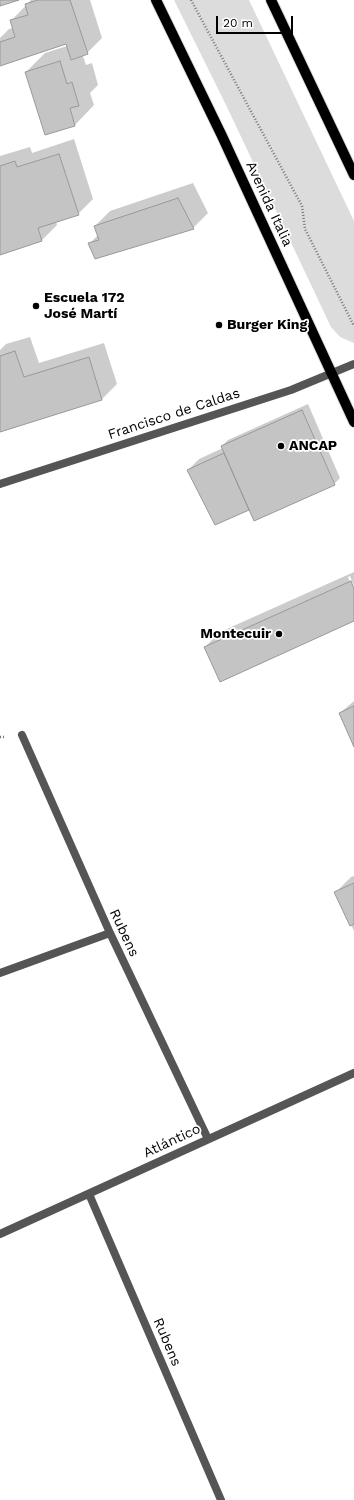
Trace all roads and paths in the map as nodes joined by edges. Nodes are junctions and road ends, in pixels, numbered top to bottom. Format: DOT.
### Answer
graph roads {
  1 [pos="156,0"];
  2 [pos="191,0"];
  3 [pos="271,0"];
  4 [pos="354,175"];
  5 [pos="354,326"];
  6 [pos="354,364"];
  7 [pos="332,372"];
  8 [pos="354,422"];
  9 [pos="0,484"];
  10 [pos="22,735"];
  11 [pos="110,933"];
  12 [pos="0,973"];
  13 [pos="354,1072"];
  14 [pos="208,1139"];
  15 [pos="89,1194"];
  16 [pos="0,1234"];
  17 [pos="221,1500"];
  1 -- 7 [label="main road, Avenida Italia"];
  2 -- 5 [label="path"];
  3 -- 4 [label="main road"];
  6 -- 7 [label="street, Francisco de Caldas"];
  7 -- 8 [label="main road, Avenida Italia"];
  7 -- 9 [label="street, Francisco de Caldas"];
  10 -- 11 [label="street, Rubens"];
  11 -- 12 [label="street"];
  11 -- 14 [label="street, Rubens"];
  13 -- 14 [label="street, Atlántico"];
  14 -- 15 [label="street, Atlántico"];
  15 -- 16 [label="street, Atlántico"];
  15 -- 17 [label="street, Rubens"];
}
